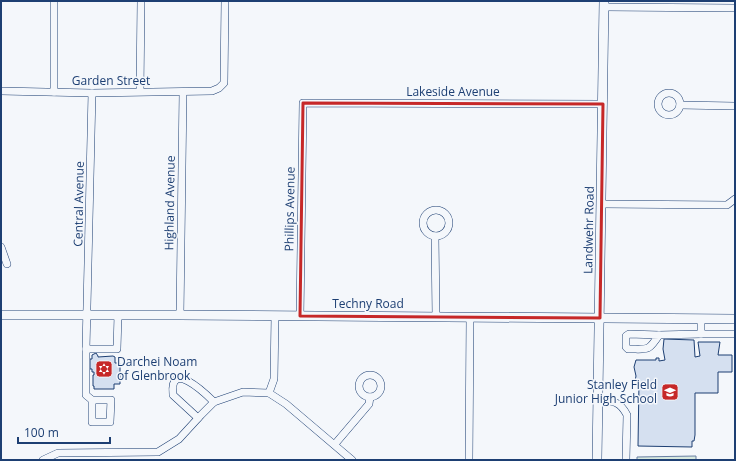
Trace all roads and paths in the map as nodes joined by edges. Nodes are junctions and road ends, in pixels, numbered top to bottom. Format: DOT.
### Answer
graph roads {
  1 [pos="54,1"];
  2 [pos="141,1"];
  3 [pos="225,1"];
  4 [pos="604,4"];
  5 [pos="735,8"];
  6 [pos="1,91"];
  7 [pos="140,91"];
  8 [pos="54,92"];
  9 [pos="183,92"];
  10 [pos="92,93"];
  11 [pos="303,103"];
  12 [pos="603,104"];
  13 [pos="680,105"];
  14 [pos="735,106"];
  15 [pos="735,200"];
  16 [pos="602,204"];
  17 [pos="435,236"];
  18 [pos="1,247"];
  19 [pos="7,264"];
  20 [pos="180,314"];
  21 [pos="1,315"];
  22 [pos="87,315"];
  23 [pos="118,315"];
  24 [pos="275,316"];
  25 [pos="300,316"];
  26 [pos="436,316"];
  27 [pos="470,317"];
  28 [pos="600,318"];
  29 [pos="701,318"];
  30 [pos="735,319"];
  31 [pos="701,334"];
  32 [pos="735,334"];
  33 [pos="659,335"];
  34 [pos="86,349"];
  35 [pos="269,393"];
  36 [pos="370,397"];
  37 [pos="92,400"];
  38 [pos="599,400"];
  39 [pos="214,402"];
  40 [pos="198,418"];
  41 [pos="335,444"];
  42 [pos="128,452"];
  43 [pos="42,460"];
  44 [pos="128,460"];
  45 [pos="352,460"];
  46 [pos="469,460"];
  47 [pos="598,460"];
  48 [pos="626,460"];
  1 -- 8 [label="street"];
  2 -- 7 [label="street"];
  3 -- 9 [label="street, Garden Street"];
  4 -- 5 [label="street"];
  4 -- 12 [label="main road, Landwehr Road"];
  6 -- 8 [label="street, Garden Street"];
  7 -- 9 [label="street, Garden Street"];
  7 -- 10 [label="street, Garden Street"];
  8 -- 10 [label="street, Garden Street"];
  9 -- 20 [label="street, Highland Avenue"];
  10 -- 22 [label="street, Central Avenue"];
  11 -- 12 [label="street, Lakeside Avenue"];
  11 -- 25 [label="street, Phillips Avenue"];
  12 -- 16 [label="main road, Landwehr Road"];
  13 -- 14 [label="street"];
  15 -- 16 [label="street"];
  16 -- 28 [label="main road, Landwehr Road"];
  17 -- 26 [label="street"];
  18 -- 19 [label="street"];
  20 -- 23 [label="main road, Techny Road"];
  20 -- 24 [label="main road, Techny Road"];
  21 -- 22 [label="main road, Techny Road"];
  22 -- 23 [label="main road, Techny Road"];
  22 -- 34 [label="street, Central Avenue"];
  23 -- 34 [label="street"];
  24 -- 25 [label="main road, Techny Road"];
  24 -- 35 [label="street"];
  25 -- 26 [label="main road, Techny Road"];
  26 -- 27 [label="main road, Techny Road"];
  27 -- 28 [label="main road, Techny Road"];
  27 -- 46 [label="street"];
  28 -- 29 [label="main road, Techny Road"];
  28 -- 38 [label="main road, Landwehr Road"];
  29 -- 30 [label="main road, Techny Road"];
  29 -- 31 [label="street"];
  31 -- 32 [label="street"];
  31 -- 33 [label="street"];
  34 -- 37 [label="street, Central Avenue"];
  35 -- 39 [label="street"];
  35 -- 41 [label="street"];
  36 -- 41 [label="street"];
  38 -- 47 [label="main road, Landwehr Road"];
  38 -- 48 [label="street"];
  39 -- 40 [label="street"];
  39 -- 40 [label="street"];
  40 -- 42 [label="street"];
  41 -- 45 [label="street"];
  42 -- 43 [label="street"];
  42 -- 44 [label="street"];
}
